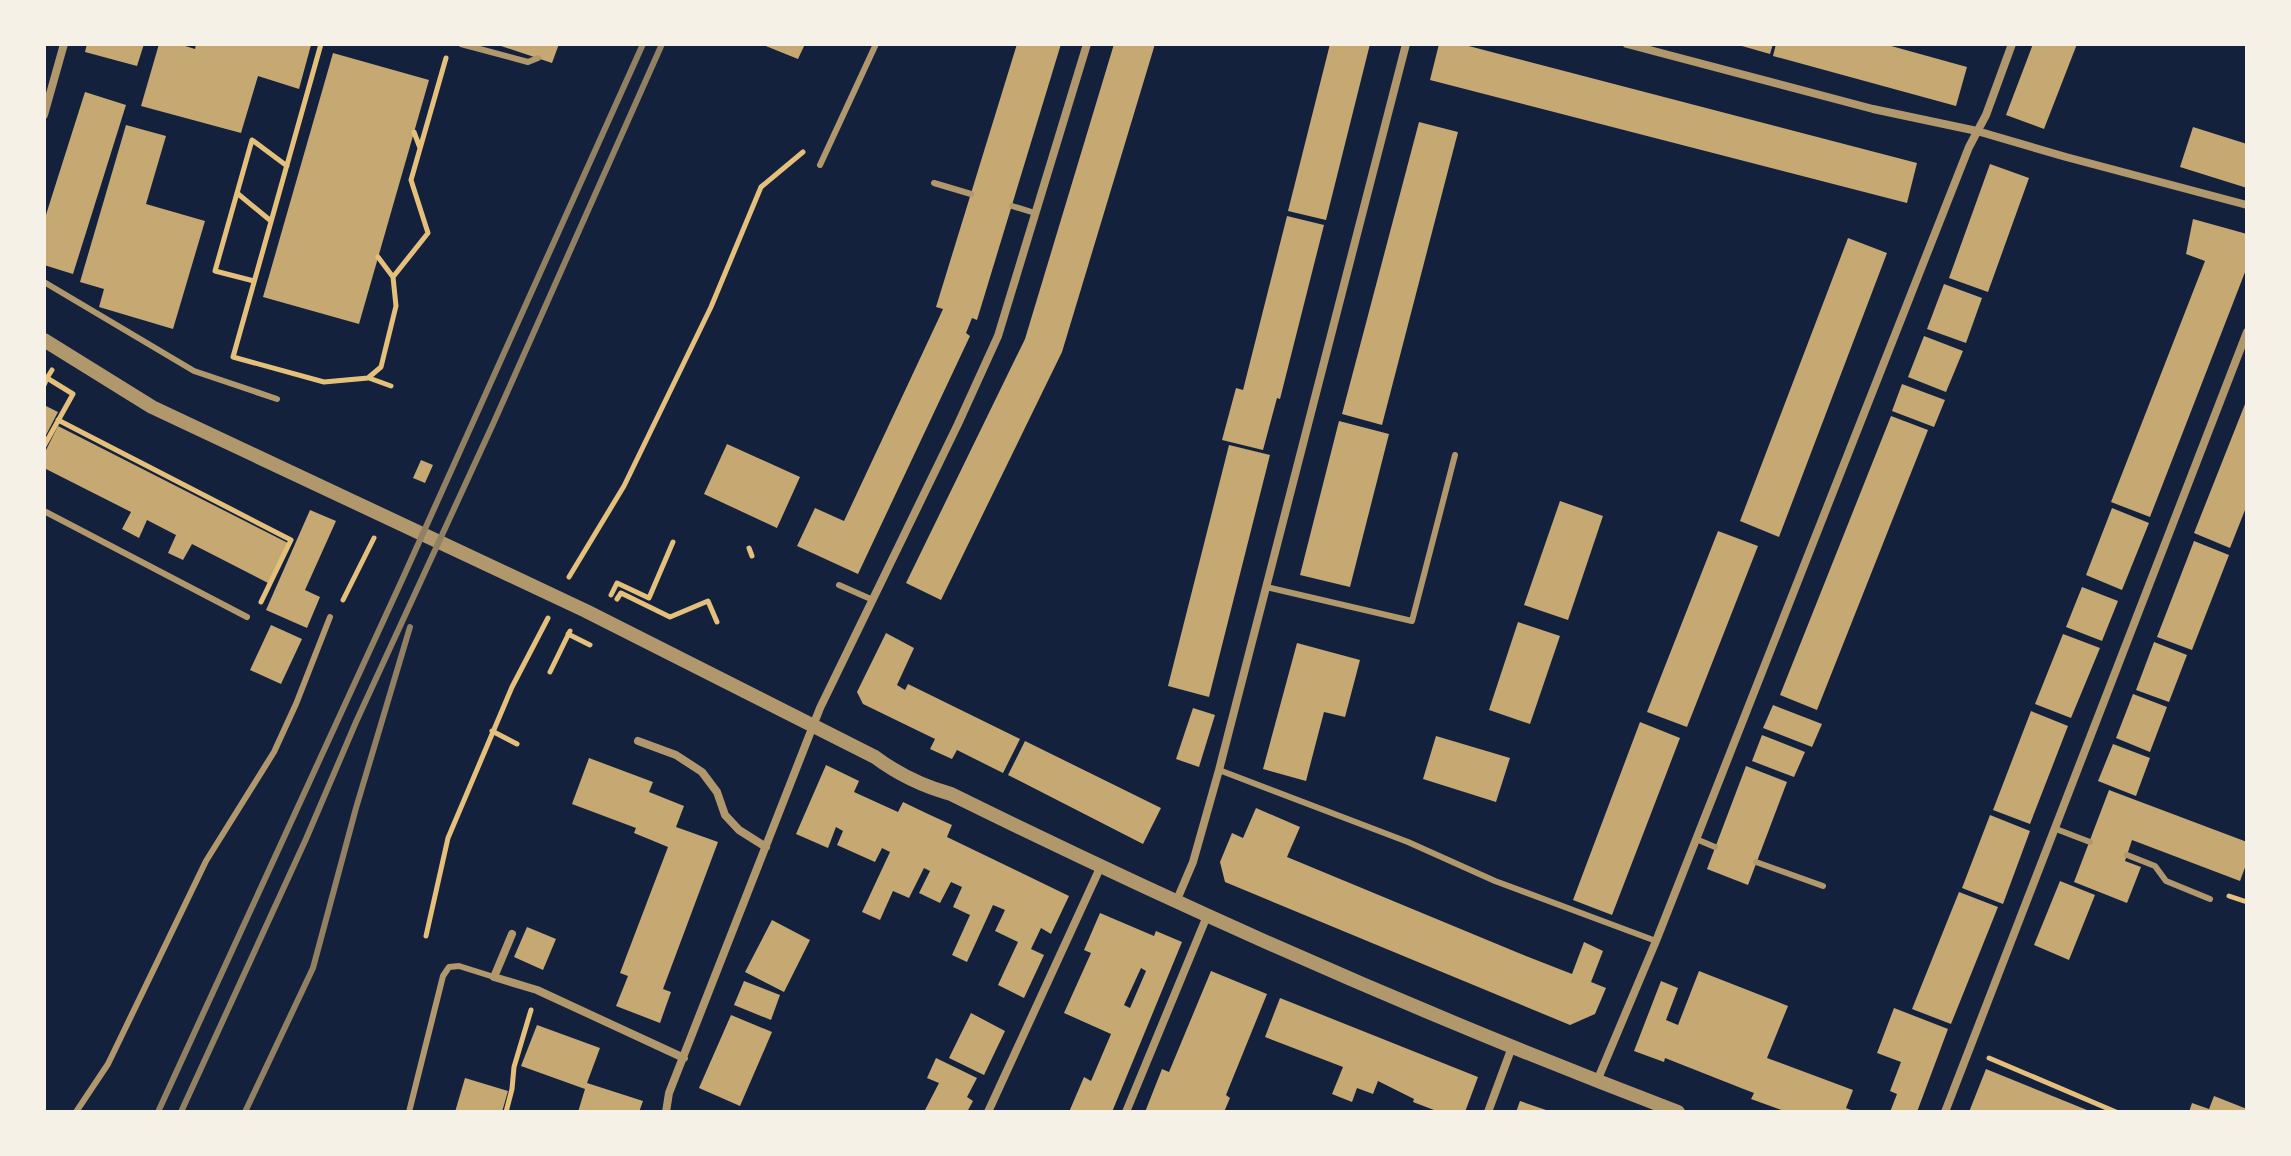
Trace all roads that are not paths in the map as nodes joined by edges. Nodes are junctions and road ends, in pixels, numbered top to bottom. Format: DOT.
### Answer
graph roads {
  1 [pos="64,44"];
  2 [pos="461,44"];
  3 [pos="876,44"];
  4 [pos="1087,44"];
  5 [pos="1406,44"];
  6 [pos="1627,44"];
  7 [pos="2012,44"];
  8 [pos="538,58"];
  9 [pos="44,115"];
  10 [pos="1977,131"];
  11 [pos="820,165"];
  12 [pos="934,183"];
  13 [pos="971,194"];
  14 [pos="2247,205"];
  15 [pos="1012,206"];
  16 [pos="1035,213"];
  17 [pos="44,282"];
  18 [pos="2247,332"];
  19 [pos="44,340"];
  20 [pos="277,399"];
  21 [pos="1455,455"];
  22 [pos="44,511"];
  23 [pos="839,585"];
  24 [pos="1266,587"];
  25 [pos="873,600"];
  26 [pos="247,617"];
  27 [pos="330,617"];
  28 [pos="813,727"];
  29 [pos="638,741"];
  30 [pos="681,744"];
  31 [pos="676,755"];
  32 [pos="1219,770"];
  33 [pos="2056,829"];
  34 [pos="1696,839"];
  35 [pos="2090,842"];
  36 [pos="766,847"];
  37 [pos="1715,847"];
  38 [pos="2127,855"];
  39 [pos="1756,862"];
  40 [pos="1100,868"];
  41 [pos="1823,886"];
  42 [pos="2210,899"];
  43 [pos="1176,902"];
  44 [pos="1207,916"];
  45 [pos="512,934"];
  46 [pos="1656,941"];
  47 [pos="494,977"];
  48 [pos="1512,1047"];
  49 [pos="684,1058"];
  50 [pos="1597,1081"];
  51 [pos="76,1112"];
  52 [pos="409,1112"];
  53 [pos="666,1112"];
  54 [pos="988,1112"];
  55 [pos="1126,1112"];
  56 [pos="1488,1112"];
  57 [pos="1678,1112"];
  58 [pos="1945,1112"];
  1 -- 9 [label="street"];
  2 -- 8 [label="lane"];
  3 -- 11 [label="lane"];
  4 -- 16 [label="street"];
  5 -- 24 [label="street"];
  6 -- 10 [label="street"];
  7 -- 10 [label="street"];
  10 -- 14 [label="street"];
  10 -- 34 [label="street"];
  12 -- 13 [label="lane"];
  15 -- 16 [label="lane"];
  16 -- 25 [label="street"];
  17 -- 20 [label="lane"];
  18 -- 33 [label="street"];
  19 -- 28 [label="street"];
  21 -- 24 [label="lane"];
  22 -- 26 [label="lane"];
  23 -- 25 [label="lane"];
  24 -- 32 [label="street"];
  25 -- 28 [label="street"];
  27 -- 51 [label="lane"];
  28 -- 36 [label="street"];
  28 -- 40 [label="street"];
  29 -- 31 [label="street"];
  30 -- 31 [label="street"];
  31 -- 36 [label="street"];
  32 -- 43 [label="street"];
  32 -- 46 [label="lane"];
  33 -- 35 [label="lane"];
  33 -- 58 [label="street"];
  34 -- 37 [label="lane"];
  34 -- 46 [label="street"];
  36 -- 49 [label="street"];
  38 -- 42 [label="lane"];
  39 -- 41 [label="lane"];
  40 -- 43 [label="street"];
  40 -- 54 [label="street"];
  43 -- 44 [label="street"];
  44 -- 48 [label="street"];
  44 -- 55 [label="street"];
  45 -- 47 [label="street"];
  46 -- 50 [label="street"];
  47 -- 49 [label="street"];
  47 -- 52 [label="lane"];
  48 -- 50 [label="street"];
  48 -- 56 [label="street"];
  49 -- 53 [label="street"];
  50 -- 57 [label="street"];
}
